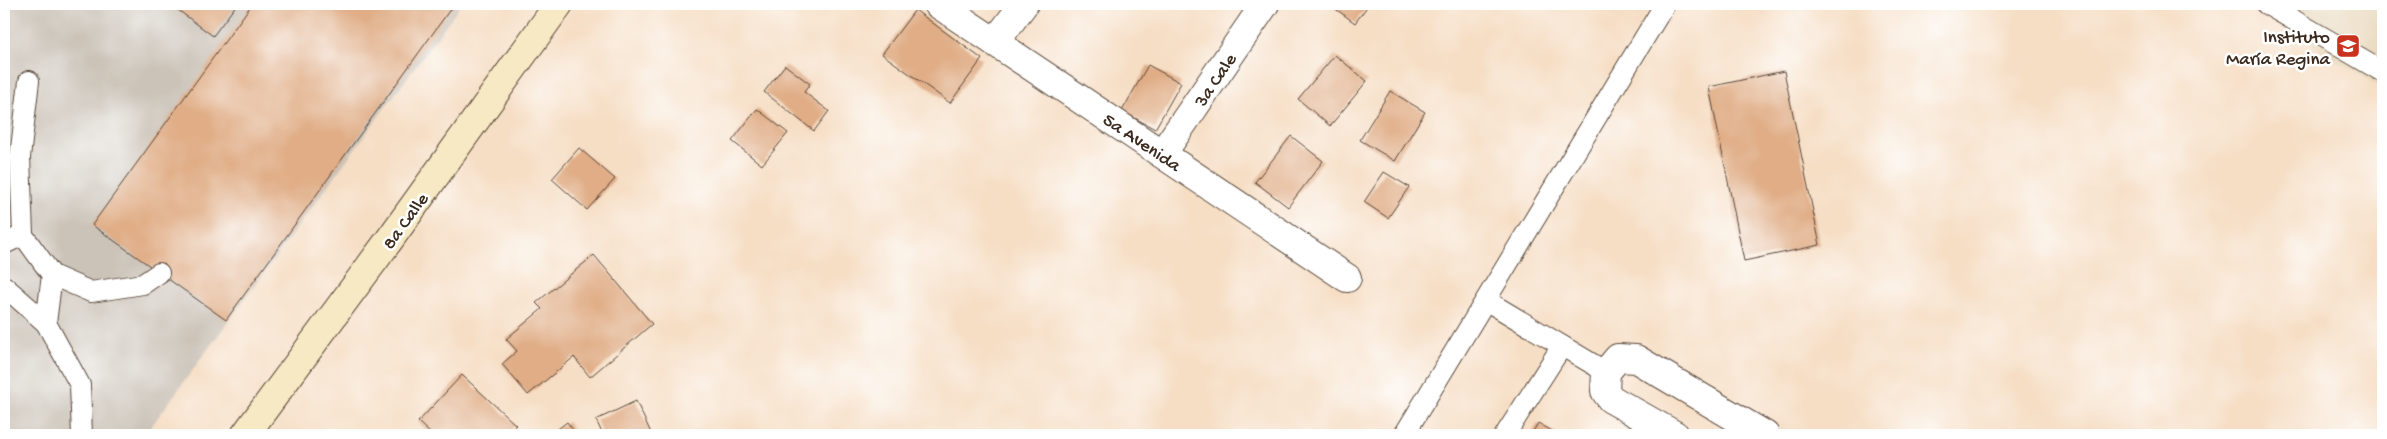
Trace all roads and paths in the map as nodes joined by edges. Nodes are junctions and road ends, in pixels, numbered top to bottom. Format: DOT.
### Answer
graph roads {
  1 [pos="559,4"];
  2 [pos="938,4"];
  3 [pos="1024,4"];
  4 [pos="1265,4"];
  5 [pos="1665,4"];
  6 [pos="2266,4"];
  7 [pos="995,42"];
  8 [pos="2383,72"];
  9 [pos="29,81"];
  10 [pos="1162,154"];
  11 [pos="23,234"];
  12 [pos="4,244"];
  13 [pos="159,272"];
  14 [pos="52,275"];
  15 [pos="1347,278"];
  16 [pos="4,286"];
  17 [pos="1487,300"];
  18 [pos="46,323"];
  19 [pos="1562,346"];
  20 [pos="1606,372"];
  21 [pos="82,435"];
  22 [pos="245,435"];
  23 [pos="1404,435"];
  24 [pos="1505,435"];
  25 [pos="1675,435"];
  26 [pos="1765,435"];
  1 -- 22 [label="street, 8a Calle"];
  2 -- 7 [label="street, 5a Avenida"];
  3 -- 7 [label="street"];
  4 -- 10 [label="street, 3a Cale"];
  5 -- 17 [label="lane"];
  6 -- 8 [label="lane"];
  7 -- 10 [label="street, 5a Avenida"];
  9 -- 11 [label="lane"];
  10 -- 15 [label="street, 5a Avenida"];
  11 -- 12 [label="lane"];
  11 -- 14 [label="lane"];
  13 -- 14 [label="lane"];
  14 -- 18 [label="lane"];
  16 -- 18 [label="lane"];
  17 -- 19 [label="lane"];
  17 -- 23 [label="lane"];
  18 -- 21 [label="lane"];
  19 -- 20 [label="lane"];
  19 -- 24 [label="lane"];
  20 -- 25 [label="street"];
  20 -- 26 [label="street"];
}
